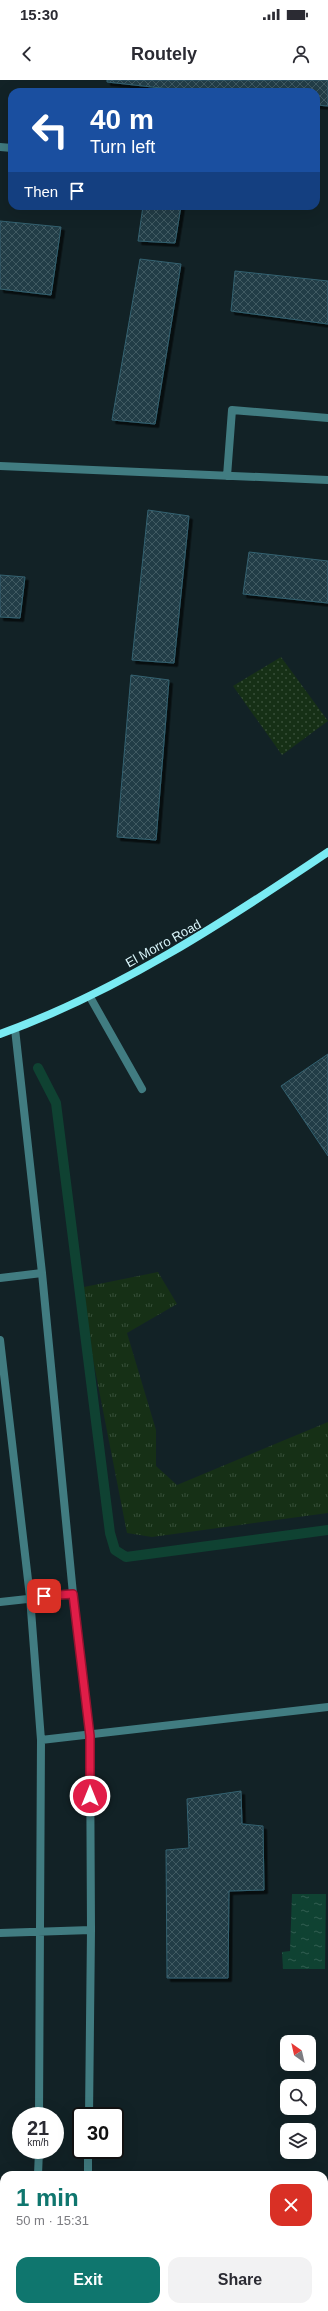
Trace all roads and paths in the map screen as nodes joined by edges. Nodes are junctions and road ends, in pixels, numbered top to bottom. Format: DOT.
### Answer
graph roads {
  1 [pos="328,418"];
  2 [pos="0,466"];
  3 [pos="227,476"];
  4 [pos="328,480"];
  5 [pos="328,852"];
  6 [pos="90,997"];
  7 [pos="15,1028"];
  8 [pos="0,1034"];
  9 [pos="142,1089"];
  10 [pos="42,1273"];
  11 [pos="0,1278"];
  12 [pos="0,1340"];
  13 [pos="73,1594"];
  14 [pos="30,1597"];
  15 [pos="0,1602"];
  16 [pos="328,1707"];
  17 [pos="90,1736"];
  18 [pos="41,1740"];
  19 [pos="91,1930"];
  20 [pos="0,1932"];
  21 [pos="41,1933"];
  22 [pos="39,2107"];
  23 [pos="89,2107"];
  24 [pos="39,2159"];
  25 [pos="88,2159"];
  26 [pos="38,2171"];
  27 [pos="88,2171"];
  1 -- 3 [label="street"];
  2 -- 3 [label="street"];
  3 -- 4 [label="street"];
  5 -- 6 [label="street, El Morro Road"];
  6 -- 7 [label="street, El Morro Road"];
  6 -- 9 [label="street"];
  7 -- 8 [label="street, El Morro Road"];
  7 -- 10 [label="street"];
  10 -- 11 [label="street"];
  10 -- 13 [label="street"];
  12 -- 14 [label="street"];
  13 -- 14 [label="street"];
  13 -- 17 [label="street"];
  14 -- 15 [label="street"];
  14 -- 18 [label="street"];
  16 -- 17 [label="street"];
  17 -- 18 [label="street"];
  17 -- 19 [label="street"];
  18 -- 21 [label="street"];
  19 -- 21 [label="street"];
  19 -- 23 [label="street"];
  20 -- 21 [label="street"];
  21 -- 22 [label="street"];
  24 -- 26 [label="street"];
  25 -- 27 [label="street"];
}
